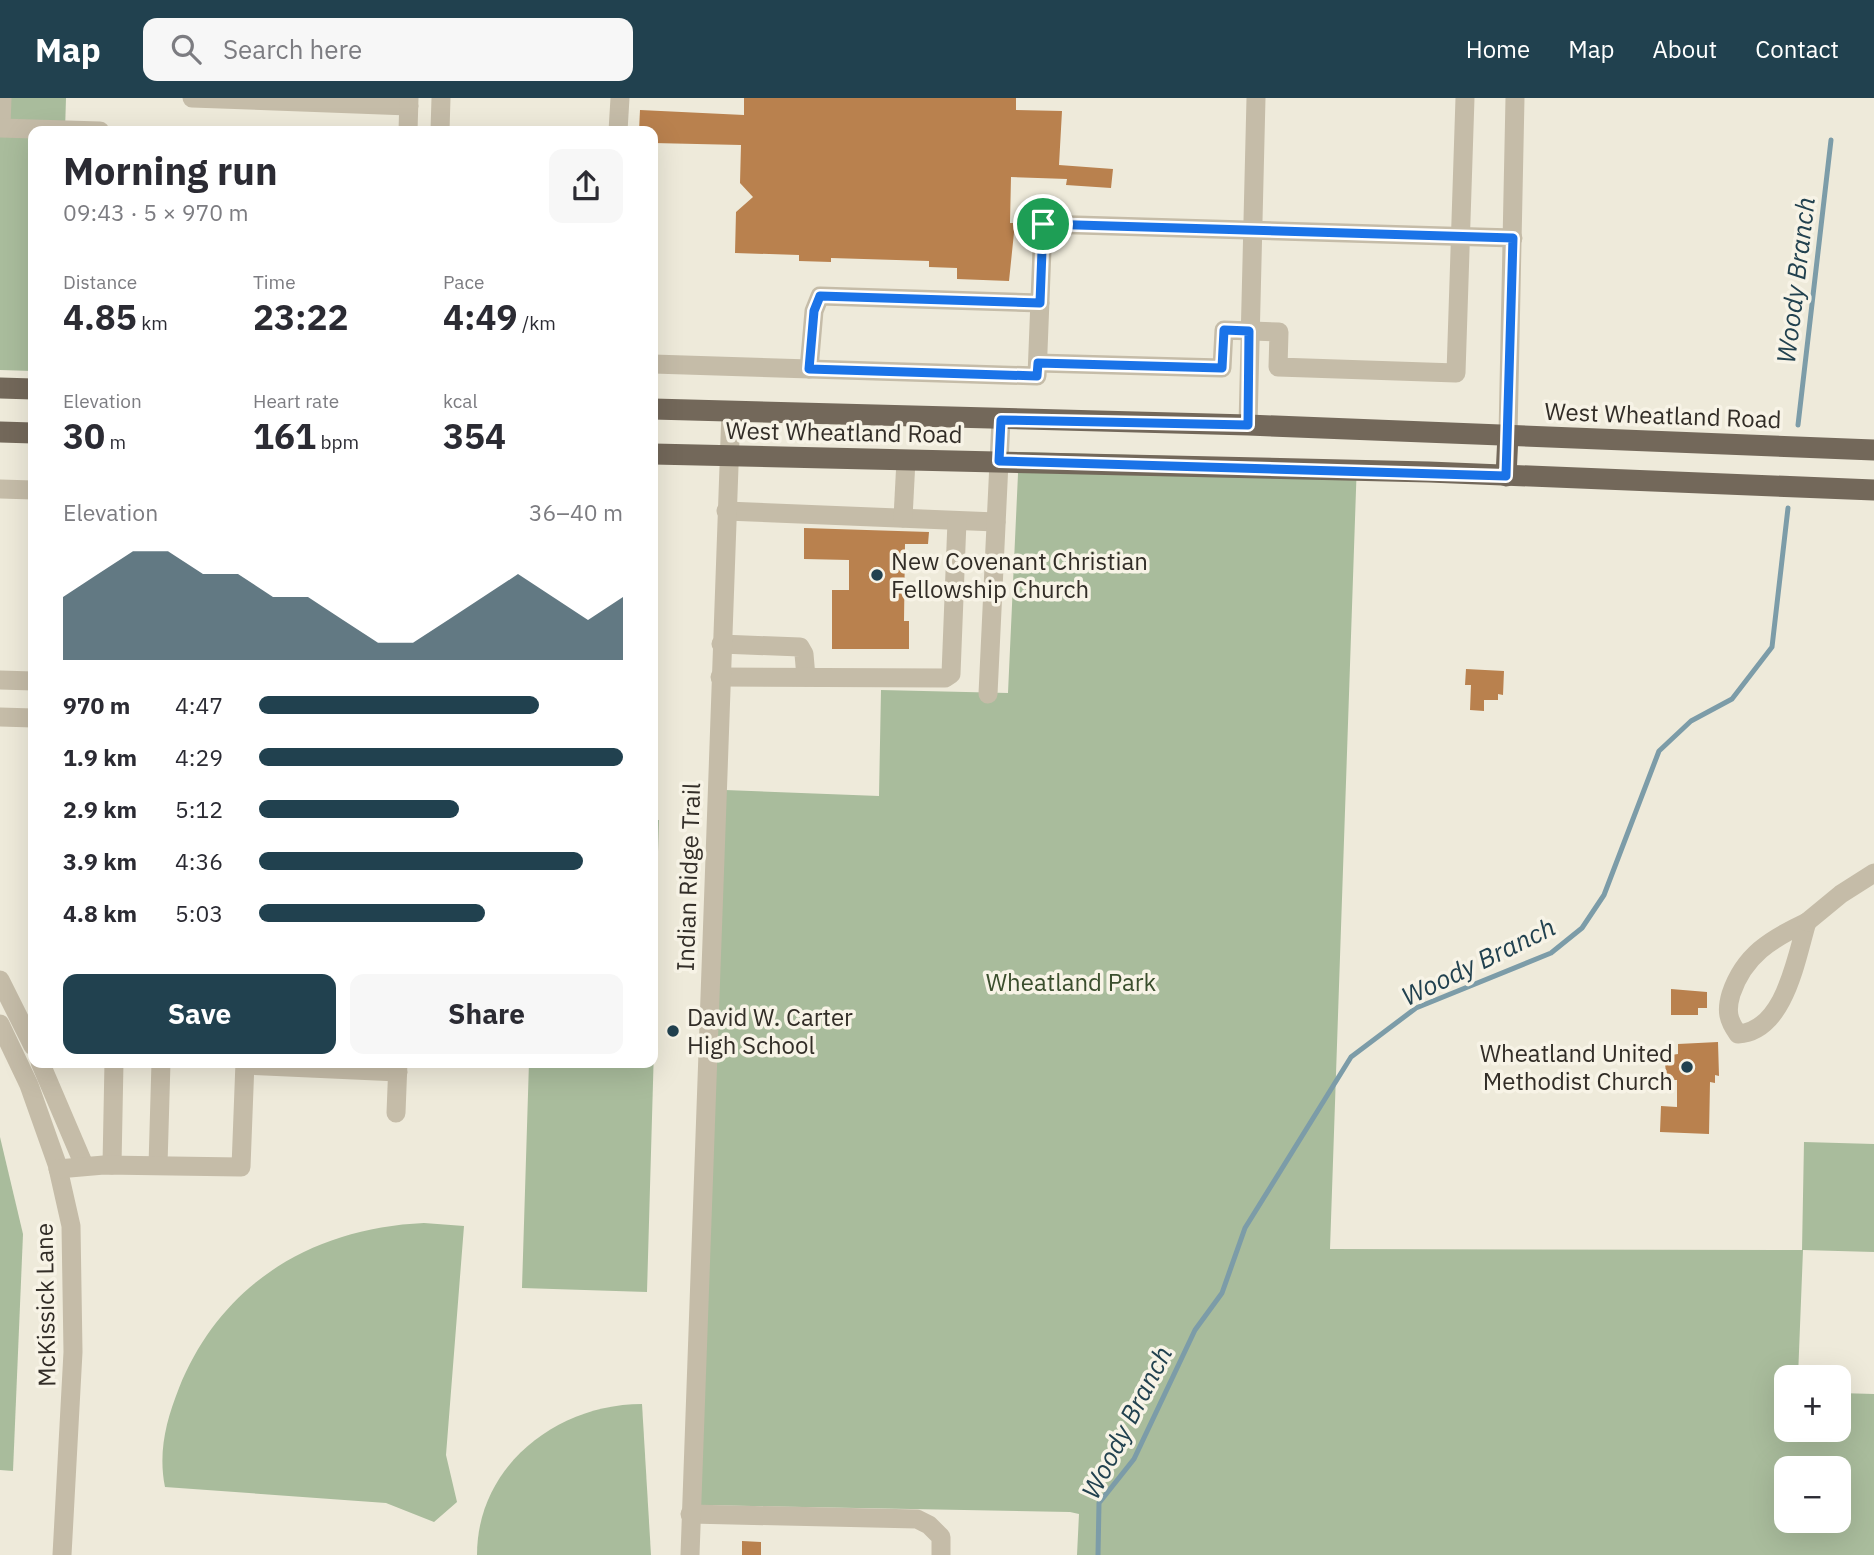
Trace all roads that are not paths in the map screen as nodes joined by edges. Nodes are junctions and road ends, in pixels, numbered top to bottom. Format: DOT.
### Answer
graph roads {
  1 [pos="2,98"];
  2 [pos="192,98"];
  3 [pos="620,98"];
  4 [pos="1256,98"];
  5 [pos="1465,98"];
  6 [pos="1515,98"];
  7 [pos="444,100"];
  8 [pos="409,102"];
  9 [pos="408,126"];
  10 [pos="441,126"];
  11 [pos="618,126"];
  12 [pos="1,127"];
  13 [pos="28,128"];
  14 [pos="1252,230"];
  15 [pos="1461,236"];
  16 [pos="1513,238"];
  17 [pos="1040,303"];
  18 [pos="1249,331"];
  19 [pos="1038,363"];
  20 [pos="658,364"];
  21 [pos="809,369"];
  22 [pos="0,388"];
  23 [pos="28,389"];
  24 [pos="658,409"];
  25 [pos="731,411"];
  26 [pos="1001,420"];
  27 [pos="1248,425"];
  28 [pos="0,432"];
  29 [pos="28,433"];
  30 [pos="1508,435"];
  31 [pos="1874,450"];
  32 [pos="658,454"];
  33 [pos="729,456"];
  34 [pos="906,460"];
  35 [pos="999,461"];
  36 [pos="1506,476"];
  37 [pos="0,489"];
  38 [pos="28,490"];
  39 [pos="1874,490"];
  40 [pos="0,495"];
  41 [pos="726,511"];
  42 [pos="903,518"];
  43 [pos="957,521"];
  44 [pos="996,522"];
  45 [pos="721,644"];
  46 [pos="720,677"];
  47 [pos="806,677"];
  48 [pos="0,681"];
  49 [pos="28,681"];
  50 [pos="988,694"];
  51 [pos="0,717"];
  52 [pos="28,718"];
  53 [pos="1874,873"];
  54 [pos="1807,922"];
  55 [pos="0,980"];
  56 [pos="0,1024"];
  57 [pos="28,1036"];
  58 [pos="43,1068"];
  59 [pos="114,1068"];
  60 [pos="161,1068"];
  61 [pos="245,1068"];
  62 [pos="398,1068"];
  63 [pos="396,1113"];
  64 [pos="84,1165"];
  65 [pos="112,1165"];
  66 [pos="158,1165"];
  67 [pos="58,1169"];
  68 [pos="690,1514"];
  69 [pos="62,1555"];
  70 [pos="690,1555"];
  71 [pos="940,1555"];
  1 -- 12 [label="street"];
  2 -- 8 [label="street"];
  3 -- 11 [label="street"];
  4 -- 14 [label="street"];
  5 -- 15 [label="street"];
  6 -- 16 [label="street"];
  7 -- 10 [label="street"];
  8 -- 9 [label="street"];
  12 -- 13 [label="street"];
  14 -- 15 [label="street"];
  14 -- 17 [label="street"];
  14 -- 18 [label="street"];
  15 -- 16 [label="street"];
  15 -- 18 [label="street"];
  16 -- 30 [label="street"];
  17 -- 19 [label="street"];
  17 -- 21 [label="street"];
  18 -- 19 [label="street"];
  18 -- 27 [label="street"];
  19 -- 21 [label="street"];
  20 -- 21 [label="street"];
  22 -- 23 [label="main road"];
  24 -- 25 [label="main road, West Wheatland Road"];
  25 -- 26 [label="main road, West Wheatland Road"];
  25 -- 33 [label="street, Indian Ridge Trail"];
  26 -- 27 [label="main road, West Wheatland Road"];
  26 -- 35 [label="street"];
  27 -- 30 [label="main road, West Wheatland Road"];
  28 -- 29 [label="main road"];
  30 -- 31 [label="main road, West Wheatland Road"];
  30 -- 36 [label="main road"];
  32 -- 33 [label="main road, West Wheatland Road"];
  33 -- 34 [label="main road, West Wheatland Road"];
  33 -- 41 [label="street, Indian Ridge Trail"];
  34 -- 35 [label="main road, West Wheatland Road"];
  34 -- 42 [label="street"];
  35 -- 36 [label="main road, West Wheatland Road"];
  35 -- 44 [label="street"];
  36 -- 39 [label="main road, West Wheatland Road"];
  37 -- 38 [label="street"];
  37 -- 40 [label="street"];
  41 -- 42 [label="street"];
  41 -- 45 [label="street, Indian Ridge Trail"];
  42 -- 43 [label="street"];
  43 -- 44 [label="street"];
  43 -- 47 [label="street"];
  44 -- 50 [label="street"];
  45 -- 46 [label="street, Indian Ridge Trail"];
  45 -- 47 [label="street"];
  46 -- 47 [label="street"];
  46 -- 68 [label="street, Indian Ridge Trail"];
  48 -- 49 [label="street"];
  51 -- 52 [label="street"];
  53 -- 54 [label="street"];
  54 -- 54 [label="street"];
  55 -- 57 [label="street"];
  56 -- 67 [label="street, McKissick Lane"];
  58 -- 64 [label="street"];
  59 -- 65 [label="street"];
  60 -- 66 [label="street"];
  61 -- 66 [label="street"];
  62 -- 63 [label="street"];
  64 -- 65 [label="street"];
  64 -- 67 [label="street"];
  65 -- 66 [label="street"];
  67 -- 69 [label="street, McKissick Lane"];
  68 -- 70 [label="street, Indian Ridge Trail"];
  68 -- 71 [label="street"];
}
